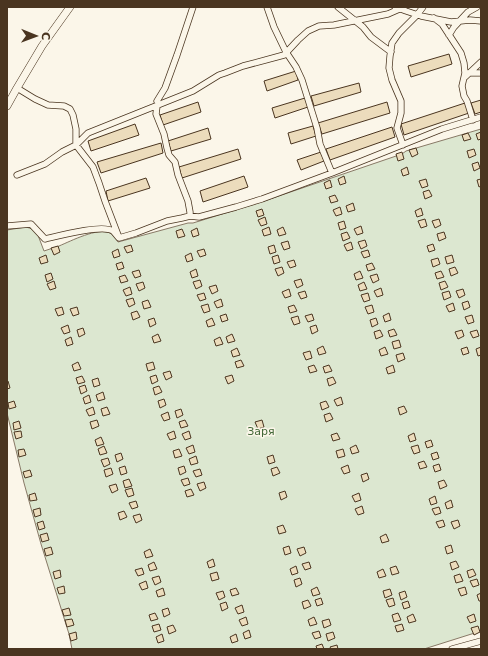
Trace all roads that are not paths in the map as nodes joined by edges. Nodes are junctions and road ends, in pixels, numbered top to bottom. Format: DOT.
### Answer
graph roads {
  1 [pos="70,7"];
  2 [pos="193,7"];
  3 [pos="267,7"];
  4 [pos="338,7"];
  5 [pos="423,7"];
  6 [pos="477,7"];
  7 [pos="400,8"];
  8 [pos="418,15"];
  9 [pos="434,18"];
  10 [pos="355,21"];
  11 [pos="460,21"];
  12 [pos="481,22"];
  13 [pos="449,35"];
  14 [pos="286,52"];
  15 [pos="390,52"];
  16 [pos="481,62"];
  17 [pos="481,73"];
  18 [pos="466,75"];
  19 [pos="17,88"];
  20 [pos="157,103"];
  21 [pos="7,106"];
  22 [pos="481,117"];
  23 [pos="473,120"];
  24 [pos="76,145"];
  25 [pos="403,145"];
  26 [pos="332,173"];
  27 [pos="17,175"];
  28 [pos="190,216"];
  29 [pos="7,226"];
  30 [pos="119,238"];
  31 [pos="481,641"];
  32 [pos="452,649"];
  1 -- 19 [label="street"];
  2 -- 20 [label="street"];
  3 -- 14 [label="street"];
  4 -- 10 [label="street"];
  5 -- 8 [label="street"];
  6 -- 11 [label="street"];
  7 -- 8 [label="street"];
  7 -- 10 [label="street"];
  8 -- 9 [label="street"];
  8 -- 15 [label="street"];
  9 -- 11 [label="street"];
  9 -- 13 [label="street"];
  10 -- 14 [label="street"];
  10 -- 15 [label="street"];
  11 -- 12 [label="street"];
  11 -- 13 [label="street"];
  13 -- 18 [label="street"];
  14 -- 20 [label="street"];
  14 -- 26 [label="street"];
  15 -- 25 [label="street"];
  16 -- 18 [label="street"];
  17 -- 18 [label="street"];
  18 -- 23 [label="street"];
  19 -- 21 [label="street"];
  19 -- 24 [label="street"];
  20 -- 24 [label="street"];
  20 -- 28 [label="street"];
  22 -- 23 [label="street"];
  23 -- 25 [label="street"];
  24 -- 27 [label="street"];
  24 -- 30 [label="street"];
  25 -- 26 [label="street"];
  26 -- 28 [label="street"];
  28 -- 30 [label="street"];
  29 -- 30 [label="street"];
  31 -- 32 [label="street"];
}
